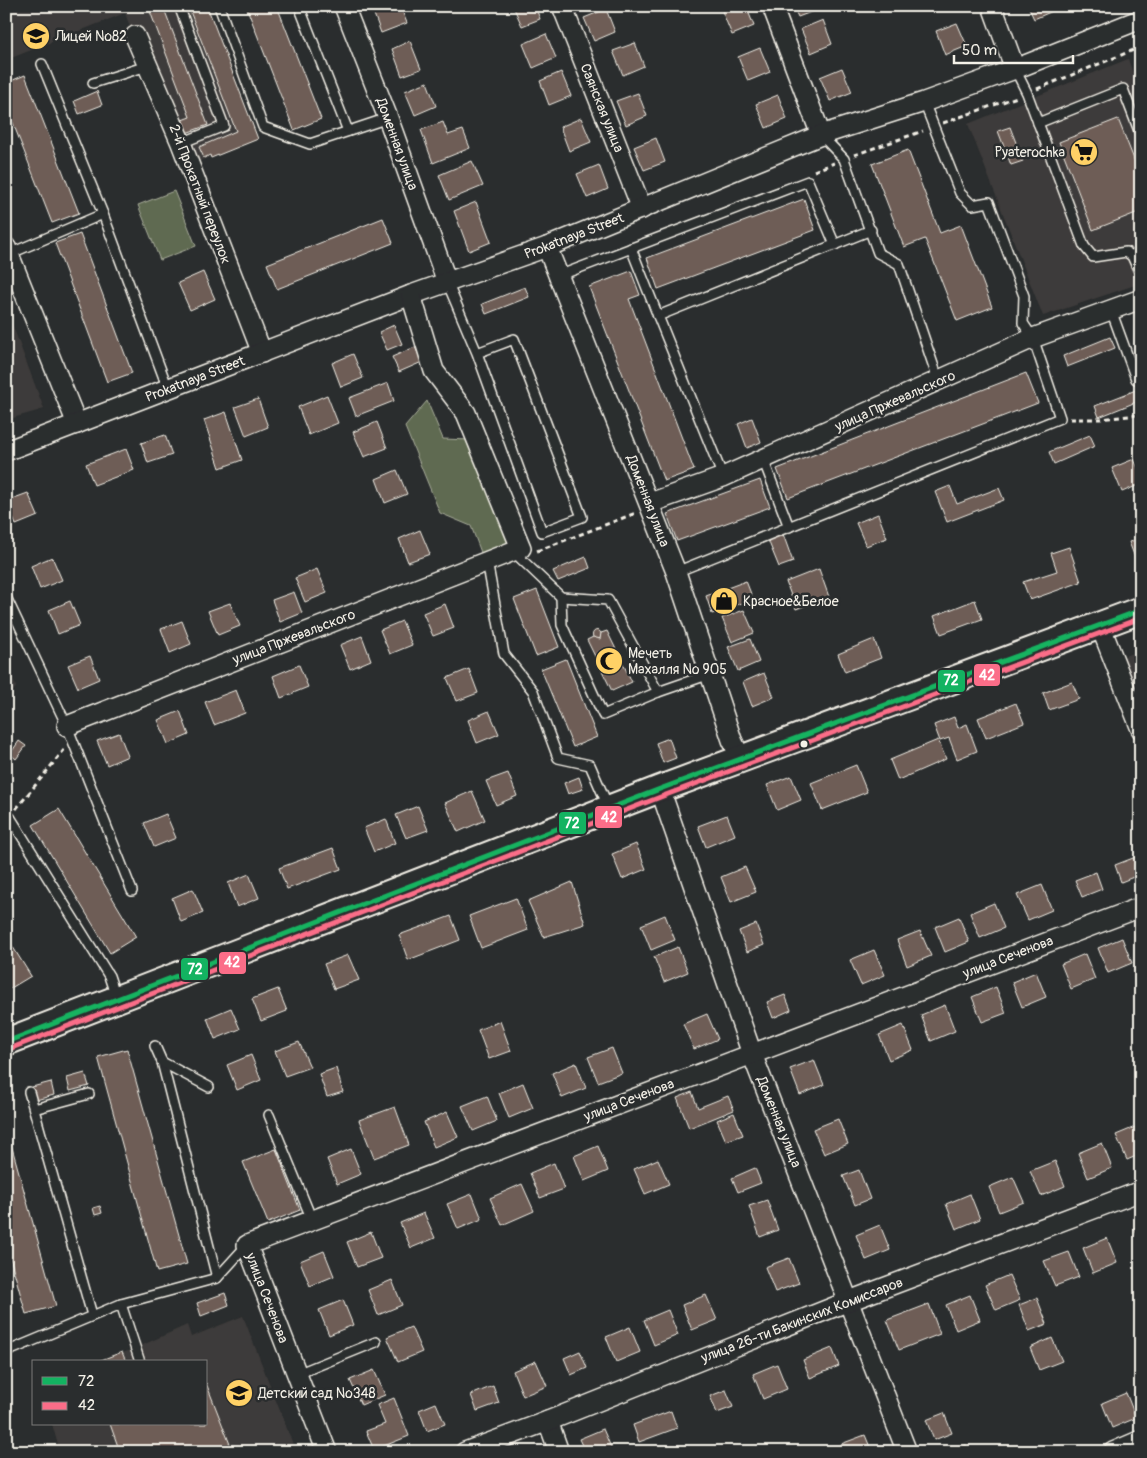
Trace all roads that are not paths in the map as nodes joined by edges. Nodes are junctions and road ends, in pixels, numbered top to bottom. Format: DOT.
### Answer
graph roads {
  1 [pos="179,6"];
  2 [pos="219,6"];
  3 [pos="299,6"];
  4 [pos="344,6"];
  5 [pos="562,6"];
  6 [pos="772,6"];
  7 [pos="992,6"];
  8 [pos="1141,19"];
  9 [pos="135,36"];
  10 [pos="42,64"];
  11 [pos="147,66"];
  12 [pos="1016,69"];
  13 [pos="93,83"];
  14 [pos="924,102"];
  15 [pos="388,118"];
  16 [pos="1038,123"];
  17 [pos="348,131"];
  18 [pos="821,135"];
  19 [pos="1141,136"];
  20 [pos="181,143"];
  21 [pos="642,209"];
  22 [pos="103,214"];
  23 [pos="871,230"];
  24 [pos="836,245"];
  25 [pos="547,247"];
  26 [pos="631,248"];
  27 [pos="8,250"];
  28 [pos="1141,251"];
  29 [pos="1132,256"];
  30 [pos="558,276"];
  31 [pos="1141,276"];
  32 [pos="447,282"];
  33 [pos="411,295"];
  34 [pos="1141,299"];
  35 [pos="1111,310"];
  36 [pos="658,316"];
  37 [pos="1033,338"];
  38 [pos="262,353"];
  39 [pos="478,353"];
  40 [pos="1136,379"];
  41 [pos="939,382"];
  42 [pos="168,390"];
  43 [pos="77,424"];
  44 [pos="6,451"];
  45 [pos="763,459"];
  46 [pos="723,477"];
  47 [pos="650,505"];
  48 [pos="789,526"];
  49 [pos="520,553"];
  50 [pos="487,562"];
  51 [pos="676,572"];
  52 [pos="6,597"];
  53 [pos="562,597"];
  54 [pos="1141,610"];
  55 [pos="1100,625"];
  56 [pos="710,674"];
  57 [pos="658,692"];
  58 [pos="1141,729"];
  59 [pos="70,733"];
  60 [pos="741,760"];
  61 [pos="660,789"];
  62 [pos="609,809"];
  63 [pos="10,817"];
  64 [pos="132,891"];
  65 [pos="1141,907"];
  66 [pos="117,999"];
  67 [pos="6,1042"];
  68 [pos="155,1046"];
  69 [pos="752,1054"];
  70 [pos="162,1062"];
  71 [pos="209,1087"];
  72 [pos="29,1092"];
  73 [pos="89,1094"];
  74 [pos="34,1109"];
  75 [pos="269,1115"];
  76 [pos="1141,1191"];
  77 [pos="312,1220"];
  78 [pos="247,1245"];
  79 [pos="217,1278"];
  80 [pos="849,1301"];
  81 [pos="121,1304"];
  82 [pos="92,1315"];
  83 [pos="376,1342"];
  84 [pos="6,1352"];
  85 [pos="139,1360"];
  86 [pos="297,1374"];
  87 [pos="548,1421"];
  88 [pos="1141,1440"];
  89 [pos="328,1452"];
  90 [pos="465,1452"];
  91 [pos="559,1452"];
  92 [pos="907,1452"];
  93 [pos="1113,1452"];
  1 -- 20 [label="lane"];
  2 -- 17 [label="lane"];
  3 -- 17 [label="lane"];
  4 -- 15 [label="street, Доменная улица"];
  5 -- 21 [label="street, Саянская улица"];
  6 -- 18 [label="street"];
  7 -- 12 [label="street"];
  8 -- 12 [label="street, Prokatnaya Street"];
  9 -- 11 [label="street, 2-й Прокатный переулок"];
  10 -- 22 [label="lane"];
  11 -- 13 [label="lane"];
  11 -- 20 [label="street, 2-й Прокатный переулок"];
  12 -- 14 [label="street, Prokatnaya Street"];
  12 -- 16 [label="lane"];
  14 -- 18 [label="street, Prokatnaya Street"];
  14 -- 37 [label="lane"];
  15 -- 17 [label="lane"];
  15 -- 32 [label="street, Доменная улица"];
  16 -- 19 [label="lane"];
  16 -- 29 [label="lane"];
  18 -- 21 [label="street, Prokatnaya Street"];
  18 -- 23 [label="lane"];
  20 -- 38 [label="street, 2-й Прокатный переулок"];
  21 -- 25 [label="street, Prokatnaya Street"];
  22 -- 27 [label="lane"];
  22 -- 42 [label="lane"];
  23 -- 24 [label="lane"];
  23 -- 41 [label="lane"];
  24 -- 26 [label="lane"];
  24 -- 36 [label="lane"];
  25 -- 30 [label="street, Доменная улица"];
  25 -- 32 [label="street, Prokatnaya Street"];
  26 -- 30 [label="lane"];
  26 -- 36 [label="lane"];
  27 -- 43 [label="street"];
  28 -- 29 [label="lane"];
  29 -- 31 [label="lane"];
  30 -- 47 [label="street, Доменная улица"];
  32 -- 33 [label="street, Prokatnaya Street"];
  32 -- 39 [label="lane"];
  33 -- 38 [label="street, Prokatnaya Street"];
  33 -- 49 [label="street"];
  34 -- 35 [label="street, улица Пржевальского"];
  35 -- 37 [label="street, улица Пржевальского"];
  35 -- 40 [label="lane"];
  36 -- 46 [label="lane"];
  37 -- 41 [label="street, улица Пржевальского"];
  37 -- 48 [label="lane"];
  38 -- 42 [label="street, Prokatnaya Street"];
  39 -- 39 [label="lane"];
  41 -- 45 [label="street, улица Пржевальского"];
  42 -- 43 [label="street, Prokatnaya Street"];
  43 -- 44 [label="street, Prokatnaya Street"];
  45 -- 46 [label="street, улица Пржевальского"];
  45 -- 48 [label="lane"];
  46 -- 47 [label="street, улица Пржевальского"];
  47 -- 51 [label="street, Доменная улица"];
  48 -- 51 [label="lane"];
  49 -- 50 [label="street, улица Пржевальского"];
  49 -- 53 [label="lane"];
  50 -- 59 [label="street, улица Пржевальского"];
  50 -- 62 [label="lane"];
  51 -- 56 [label="street, Доменная улица"];
  52 -- 59 [label="lane"];
  53 -- 57 [label="lane"];
  53 -- 57 [label="lane"];
  54 -- 55 [label="main road"];
  55 -- 58 [label="street"];
  55 -- 60 [label="main road"];
  56 -- 57 [label="lane"];
  56 -- 60 [label="street, Доменная улица"];
  59 -- 64 [label="lane"];
  60 -- 61 [label="main road"];
  61 -- 62 [label="main road"];
  61 -- 69 [label="street, Доменная улица"];
  62 -- 66 [label="main road"];
  63 -- 66 [label="lane"];
  65 -- 69 [label="street, улица Сеченова"];
  66 -- 67 [label="main road"];
  68 -- 70 [label="lane"];
  69 -- 77 [label="street, улица Сеченова"];
  69 -- 80 [label="street, Доменная улица"];
  70 -- 71 [label="lane"];
  70 -- 79 [label="lane"];
  72 -- 74 [label="lane"];
  73 -- 74 [label="lane"];
  74 -- 82 [label="lane"];
  75 -- 77 [label="lane"];
  76 -- 80 [label="street, улица 26-ти Бакинских Комиссаров"];
  77 -- 78 [label="street, улица Сеченова"];
  78 -- 79 [label="lane"];
  78 -- 86 [label="street, улица Сеченова"];
  79 -- 81 [label="lane"];
  80 -- 87 [label="street, улица 26-ти Бакинских Комиссаров"];
  80 -- 92 [label="street, Доменная улица"];
  81 -- 82 [label="lane"];
  81 -- 85 [label="lane"];
  82 -- 84 [label="lane"];
  83 -- 86 [label="lane"];
  86 -- 89 [label="street"];
  87 -- 90 [label="street, улица 26-ти Бакинских Комиссаров"];
  87 -- 91 [label="street"];
  88 -- 93 [label="street"];
}
